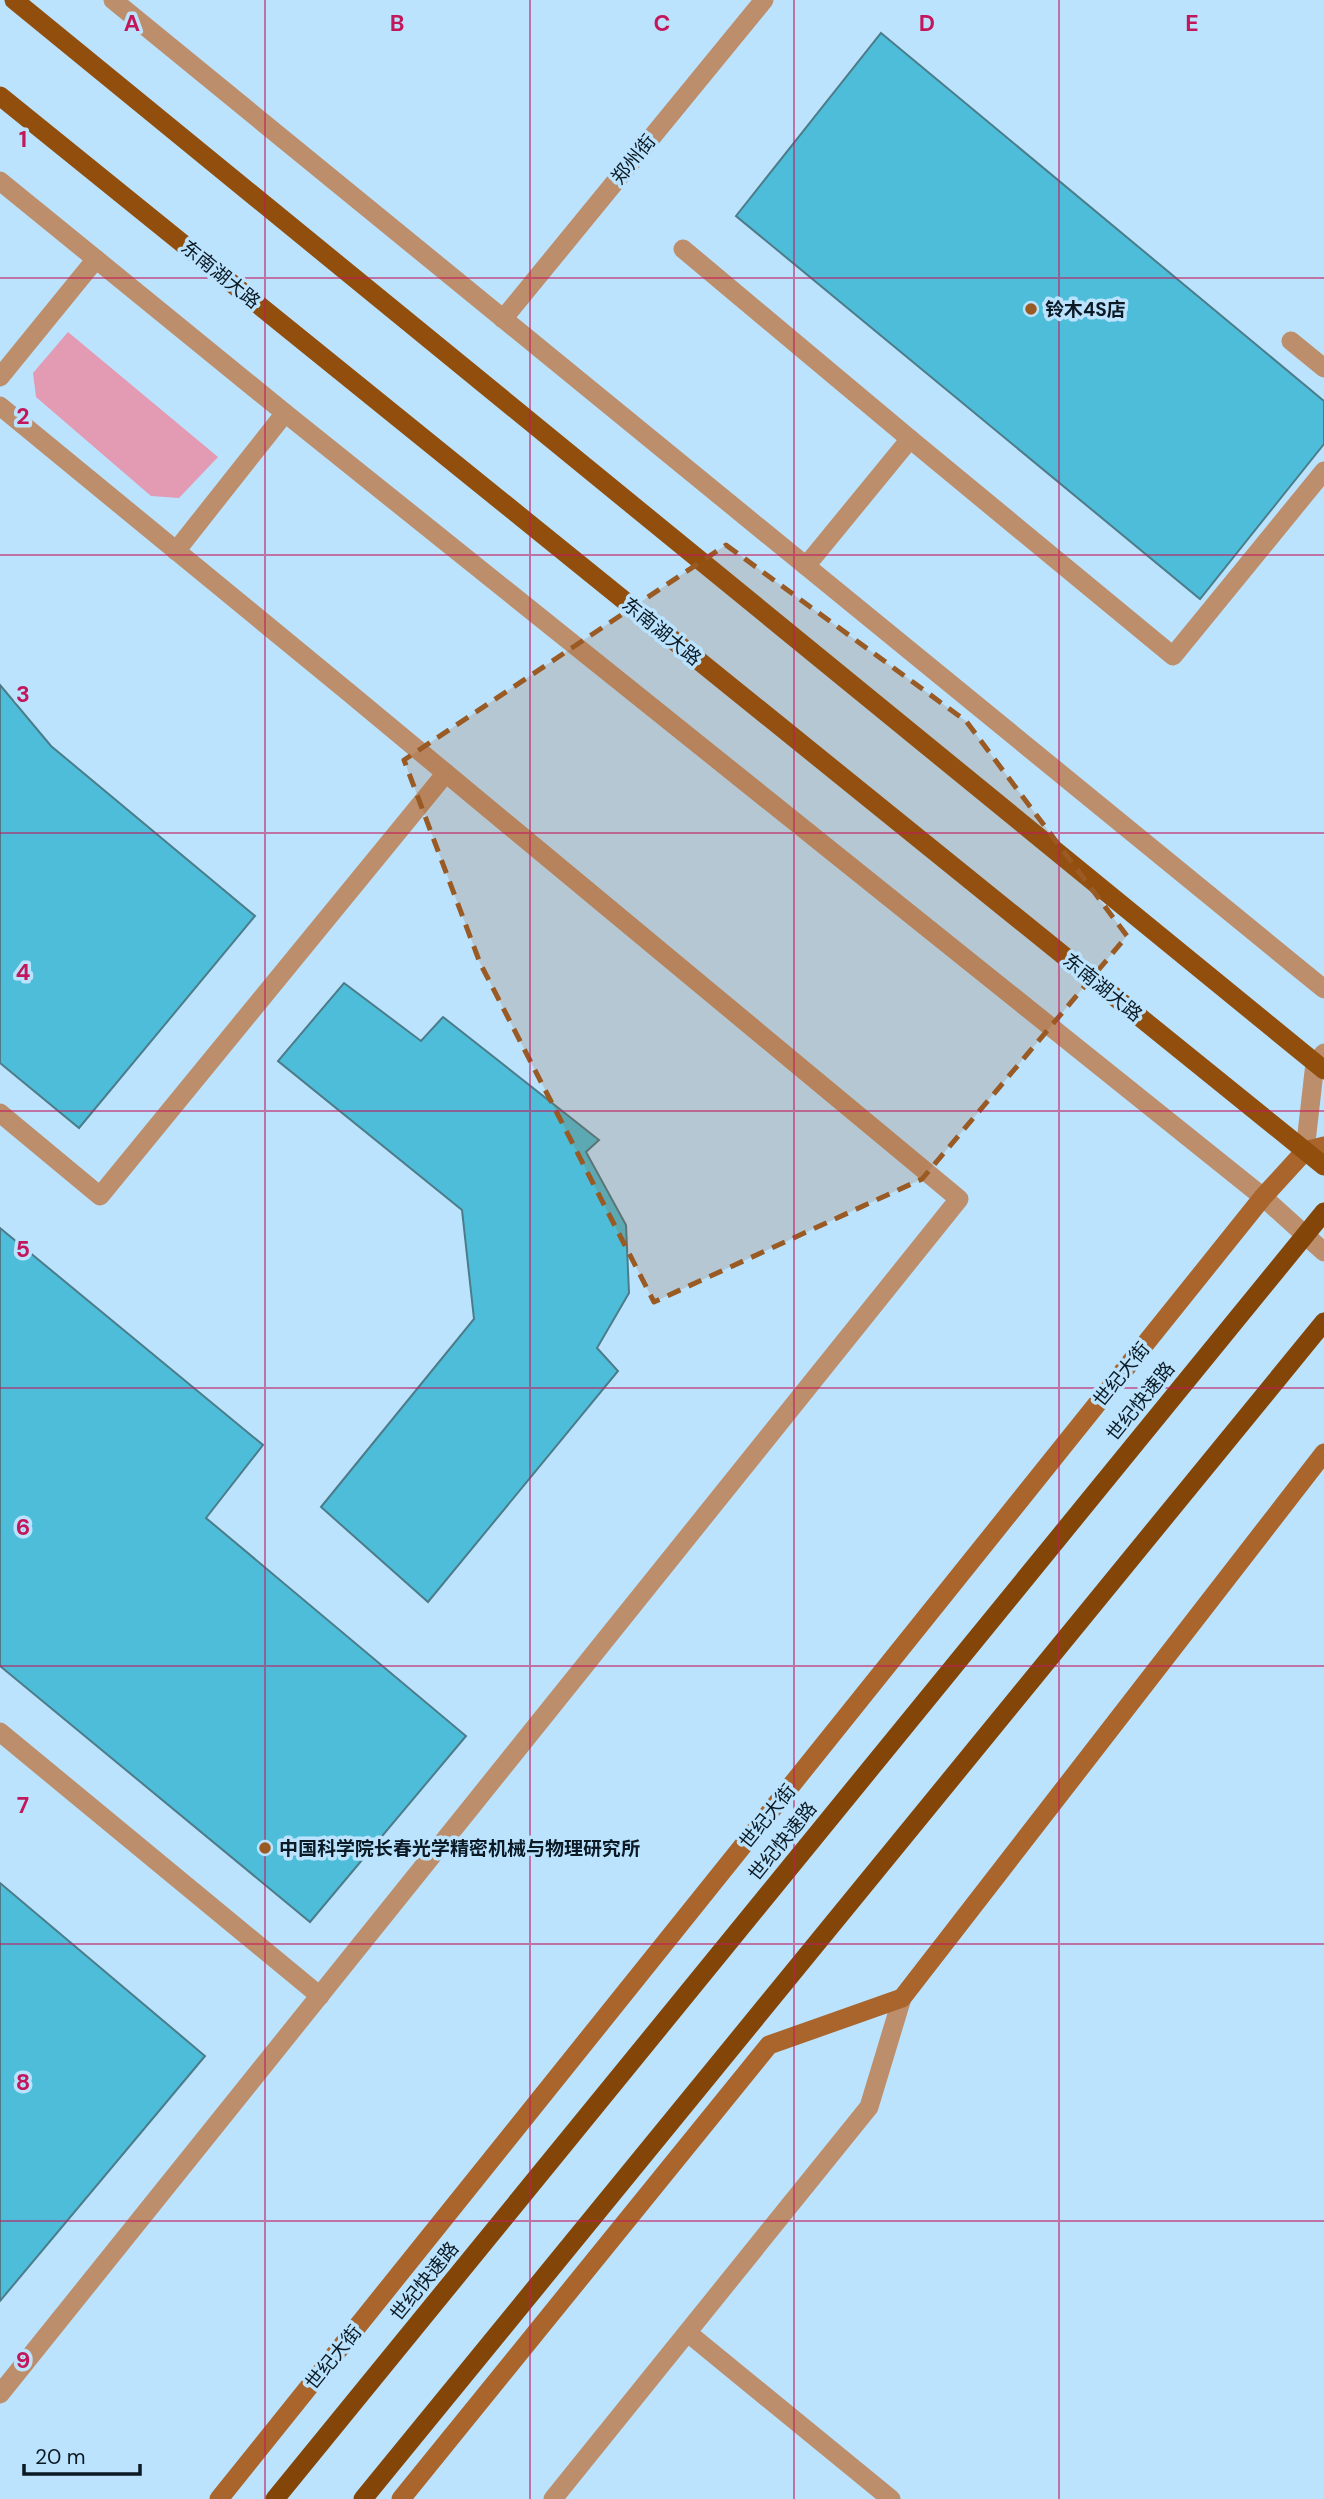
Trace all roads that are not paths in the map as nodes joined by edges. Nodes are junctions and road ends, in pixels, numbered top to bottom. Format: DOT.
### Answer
graph roads {
  1 [pos="14,0"];
  2 [pos="113,0"];
  3 [pos="764,0"];
  4 [pos="0,96"];
  5 [pos="0,181"];
  6 [pos="683,249"];
  7 [pos="96,259"];
  8 [pos="503,319"];
  9 [pos="1292,341"];
  10 [pos="1324,368"];
  11 [pos="0,377"];
  12 [pos="0,406"];
  13 [pos="285,413"];
  14 [pos="910,439"];
  15 [pos="1324,471"];
  16 [pos="176,551"];
  17 [pos="806,566"];
  18 [pos="446,773"];
  19 [pos="1324,989"];
  20 [pos="1321,1062"];
  21 [pos="0,1113"];
  22 [pos="1315,1148"];
  23 [pos="1324,1166"];
  24 [pos="1263,1197"];
  25 [pos="1324,1212"];
  26 [pos="1324,1252"];
  27 [pos="1324,1322"];
  28 [pos="1324,1454"];
  29 [pos="0,1732"];
  30 [pos="320,1996"];
  31 [pos="902,1998"];
  32 [pos="688,2333"];
  33 [pos="0,2394"];
  34 [pos="219,2499"];
  35 [pos="275,2499"];
  36 [pos="363,2499"];
  37 [pos="401,2499"];
  38 [pos="553,2499"];
  39 [pos="891,2499"];
  1 -- 20 [label="main road"];
  2 -- 8 [label="street"];
  3 -- 8 [label="street, 郑州街"];
  4 -- 22 [label="main road, 东南湖大路"];
  5 -- 7 [label="street"];
  6 -- 14 [label="street"];
  7 -- 11 [label="street"];
  7 -- 13 [label="street"];
  8 -- 17 [label="street"];
  9 -- 10 [label="street"];
  12 -- 16 [label="street"];
  13 -- 16 [label="street"];
  13 -- 24 [label="street"];
  14 -- 15 [label="street"];
  14 -- 17 [label="street"];
  16 -- 18 [label="street"];
  17 -- 19 [label="street"];
  18 -- 21 [label="street"];
  18 -- 30 [label="street"];
  20 -- 22 [label="street"];
  22 -- 23 [label="main road, 东南湖大路"];
  22 -- 24 [label="main road, 世纪大街"];
  24 -- 26 [label="street"];
  24 -- 34 [label="main road, 世纪大街"];
  25 -- 35 [label="highway, 世纪快速路"];
  27 -- 36 [label="highway"];
  28 -- 31 [label="main road"];
  29 -- 30 [label="street"];
  30 -- 33 [label="street"];
  31 -- 32 [label="street"];
  31 -- 37 [label="main road"];
  32 -- 38 [label="street"];
  32 -- 39 [label="street"];
}
